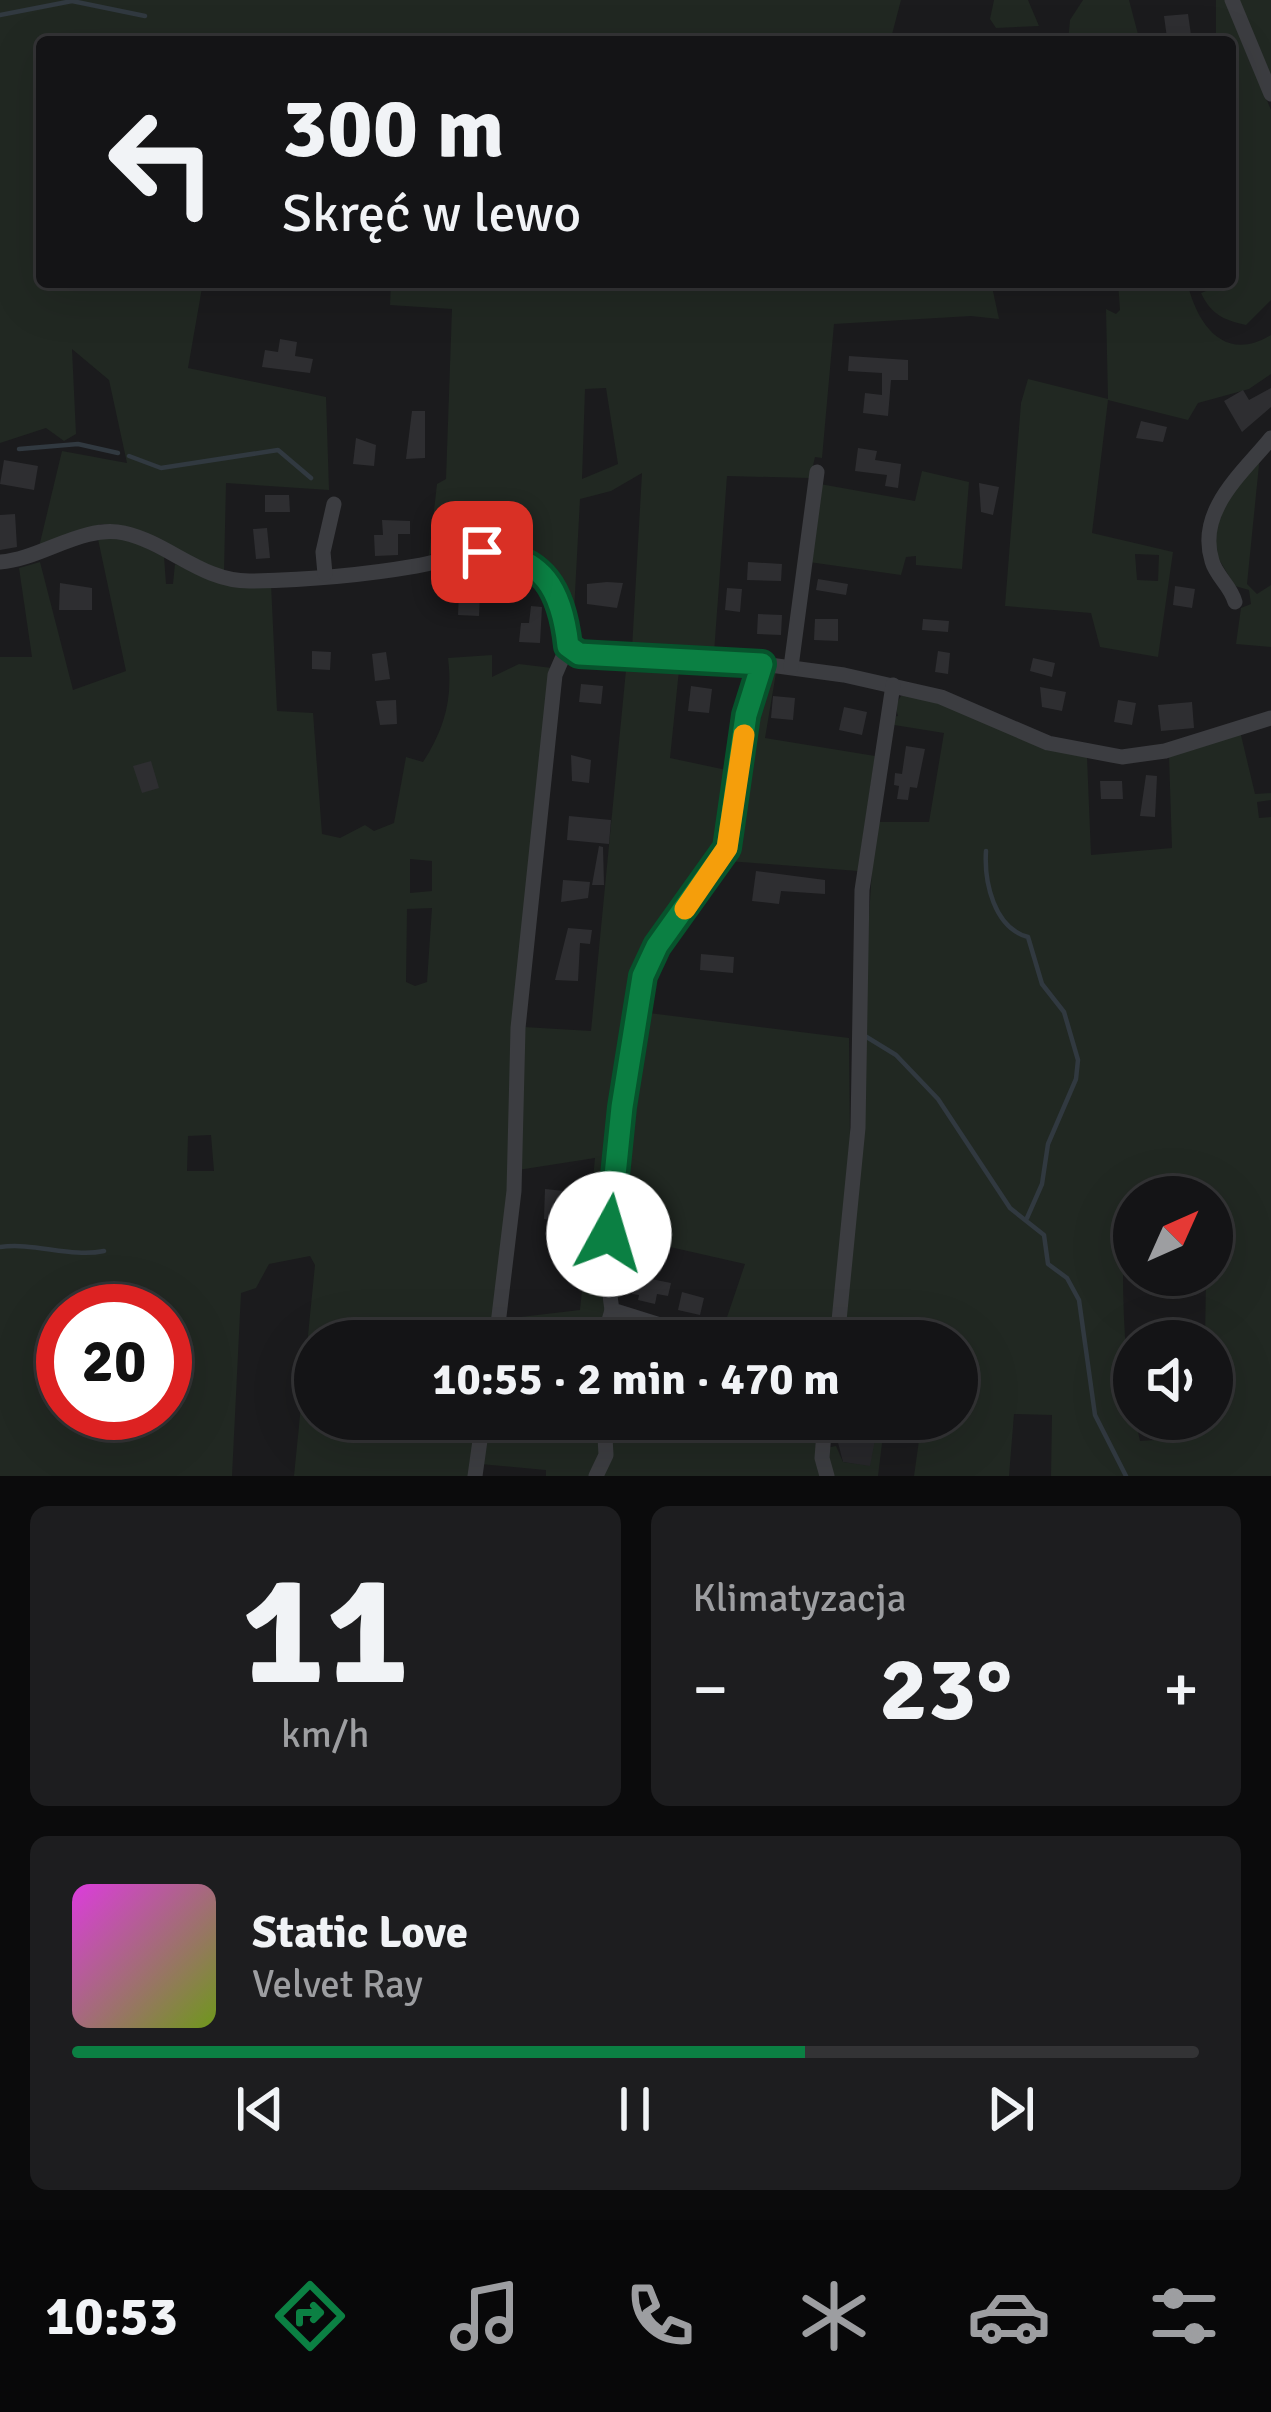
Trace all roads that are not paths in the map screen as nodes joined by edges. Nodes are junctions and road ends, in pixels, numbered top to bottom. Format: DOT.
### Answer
graph roads {
  1 [pos="1232,0"];
  2 [pos="1271,94"];
  3 [pos="1271,438"];
  4 [pos="817,472"];
  5 [pos="334,504"];
  6 [pos="0,562"];
  7 [pos="325,574"];
  8 [pos="1235,602"];
  9 [pos="568,646"];
  10 [pos="762,664"];
  11 [pos="791,667"];
  12 [pos="893,686"];
  13 [pos="1271,718"];
  14 [pos="611,1310"];
  15 [pos="499,1320"];
  16 [pos="608,1320"];
  17 [pos="643,1320"];
  18 [pos="839,1320"];
  19 [pos="480,1440"];
  20 [pos="605,1440"];
  21 [pos="823,1440"];
  22 [pos="475,1476"];
  23 [pos="596,1476"];
  24 [pos="827,1476"];
  1 -- 2 [label="street"];
  3 -- 8 [label="street"];
  4 -- 11 [label="street"];
  5 -- 7 [label="street"];
  6 -- 7 [label="street"];
  7 -- 9 [label="street"];
  9 -- 10 [label="street"];
  9 -- 15 [label="street"];
  10 -- 11 [label="street"];
  10 -- 14 [label="street"];
  11 -- 12 [label="street"];
  12 -- 13 [label="street"];
  12 -- 18 [label="street"];
  14 -- 16 [label="street"];
  14 -- 17 [label="street"];
  19 -- 22 [label="street"];
  20 -- 23 [label="street"];
  21 -- 24 [label="street"];
}
